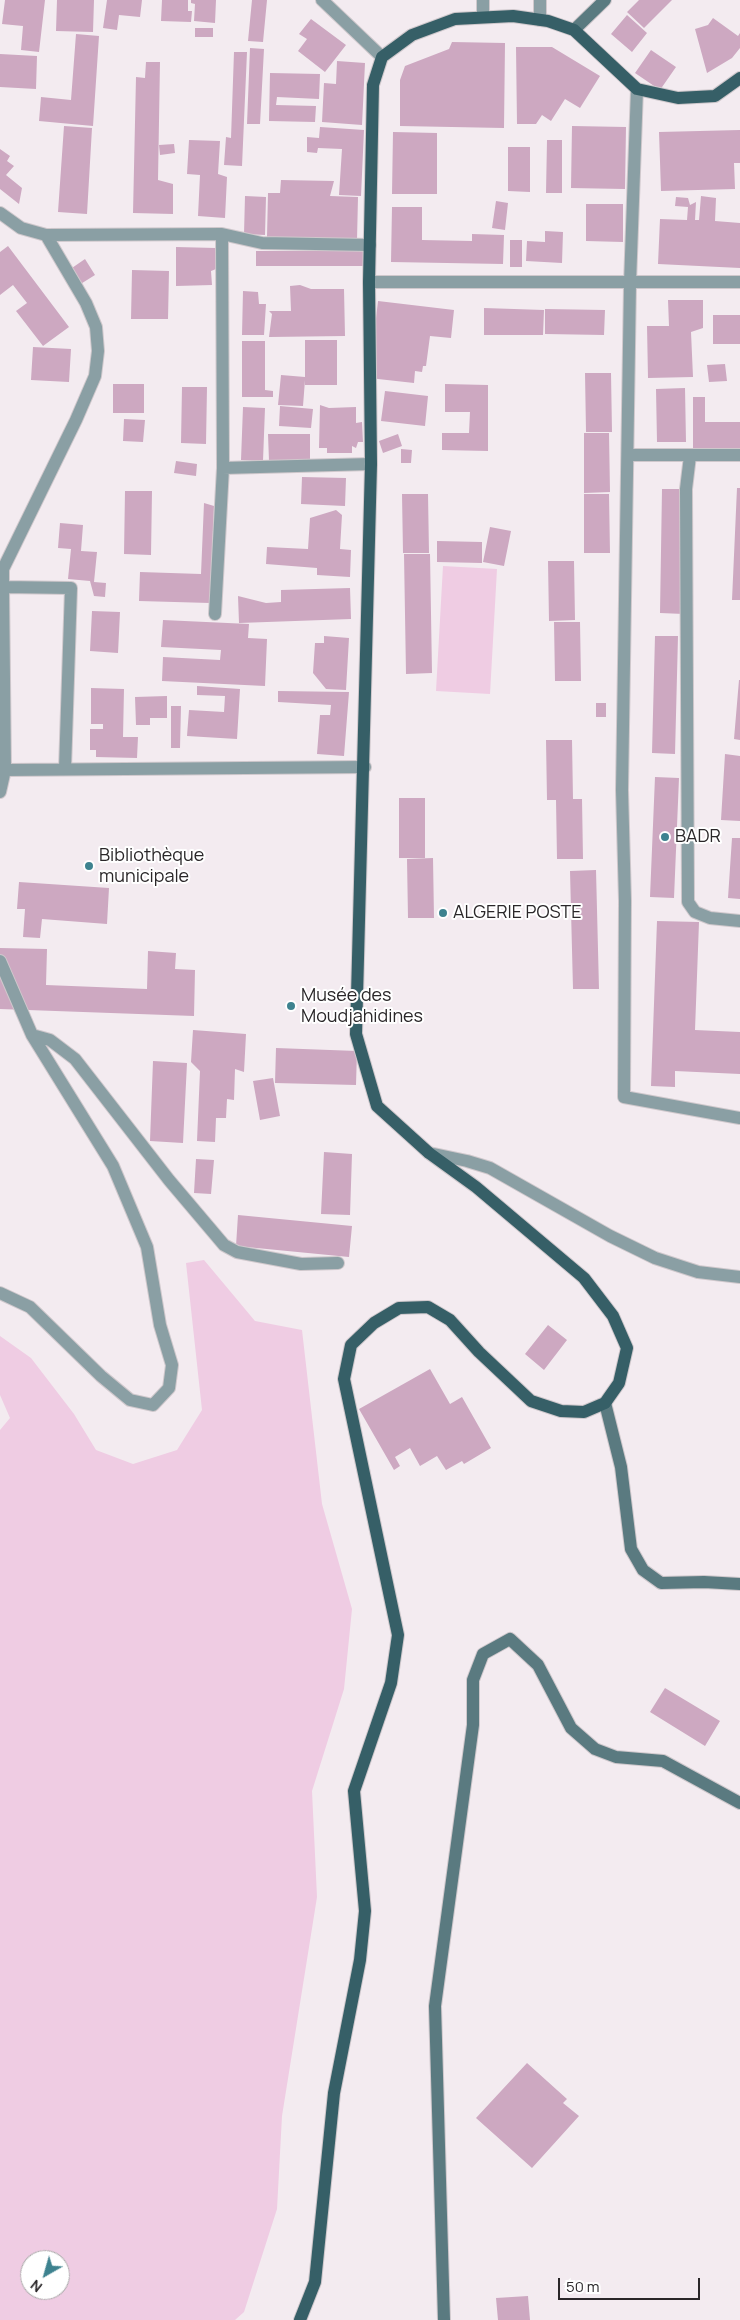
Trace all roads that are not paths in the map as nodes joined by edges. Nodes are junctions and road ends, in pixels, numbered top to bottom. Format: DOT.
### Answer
graph roads {
  1 [pos="322,0"];
  2 [pos="483,0"];
  3 [pos="540,0"];
  4 [pos="605,0"];
  5 [pos="483,17"];
  6 [pos="540,20"];
  7 [pos="574,30"];
  8 [pos="382,57"];
  9 [pos="740,78"];
  10 [pos="637,89"];
  11 [pos="0,213"];
  12 [pos="222,234"];
  13 [pos="46,235"];
  14 [pos="370,245"];
  15 [pos="369,282"];
  16 [pos="630,282"];
  17 [pos="740,282"];
  18 [pos="740,455"];
  19 [pos="628,456"];
  20 [pos="690,456"];
  21 [pos="372,464"];
  22 [pos="223,468"];
  23 [pos="1,586"];
  24 [pos="215,614"];
  25 [pos="364,768"];
  26 [pos="65,769"];
  27 [pos="5,770"];
  28 [pos="0,792"];
  29 [pos="740,921"];
  30 [pos="0,961"];
  31 [pos="32,1035"];
  32 [pos="740,1118"];
  33 [pos="429,1153"];
  34 [pos="338,1263"];
  35 [pos="740,1277"];
  36 [pos="0,1294"];
  37 [pos="605,1403"];
  38 [pos="740,1584"];
  39 [pos="740,1803"];
  40 [pos="300,2320"];
  41 [pos="444,2320"];
  1 -- 8 [label="street"];
  2 -- 5 [label="street"];
  3 -- 6 [label="street"];
  4 -- 7 [label="street"];
  5 -- 6 [label="main road"];
  5 -- 8 [label="main road"];
  6 -- 7 [label="main road"];
  7 -- 10 [label="main road"];
  8 -- 14 [label="main road"];
  9 -- 10 [label="main road"];
  10 -- 16 [label="street"];
  11 -- 13 [label="street"];
  12 -- 13 [label="street"];
  12 -- 14 [label="street"];
  12 -- 22 [label="street"];
  13 -- 23 [label="street"];
  14 -- 15 [label="main road"];
  15 -- 16 [label="street"];
  15 -- 21 [label="main road"];
  16 -- 17 [label="street"];
  16 -- 19 [label="street"];
  18 -- 20 [label="street"];
  19 -- 20 [label="street"];
  19 -- 32 [label="street"];
  20 -- 29 [label="street"];
  21 -- 22 [label="street"];
  21 -- 25 [label="main road"];
  22 -- 24 [label="street"];
  23 -- 26 [label="street"];
  23 -- 27 [label="street"];
  25 -- 26 [label="street"];
  25 -- 33 [label="main road"];
  26 -- 27 [label="street"];
  27 -- 28 [label="street"];
  30 -- 31 [label="street"];
  31 -- 34 [label="street"];
  31 -- 36 [label="street"];
  33 -- 35 [label="street"];
  33 -- 37 [label="main road"];
  37 -- 38 [label="street"];
  37 -- 40 [label="main road"];
  39 -- 41 [label="street"];
}
